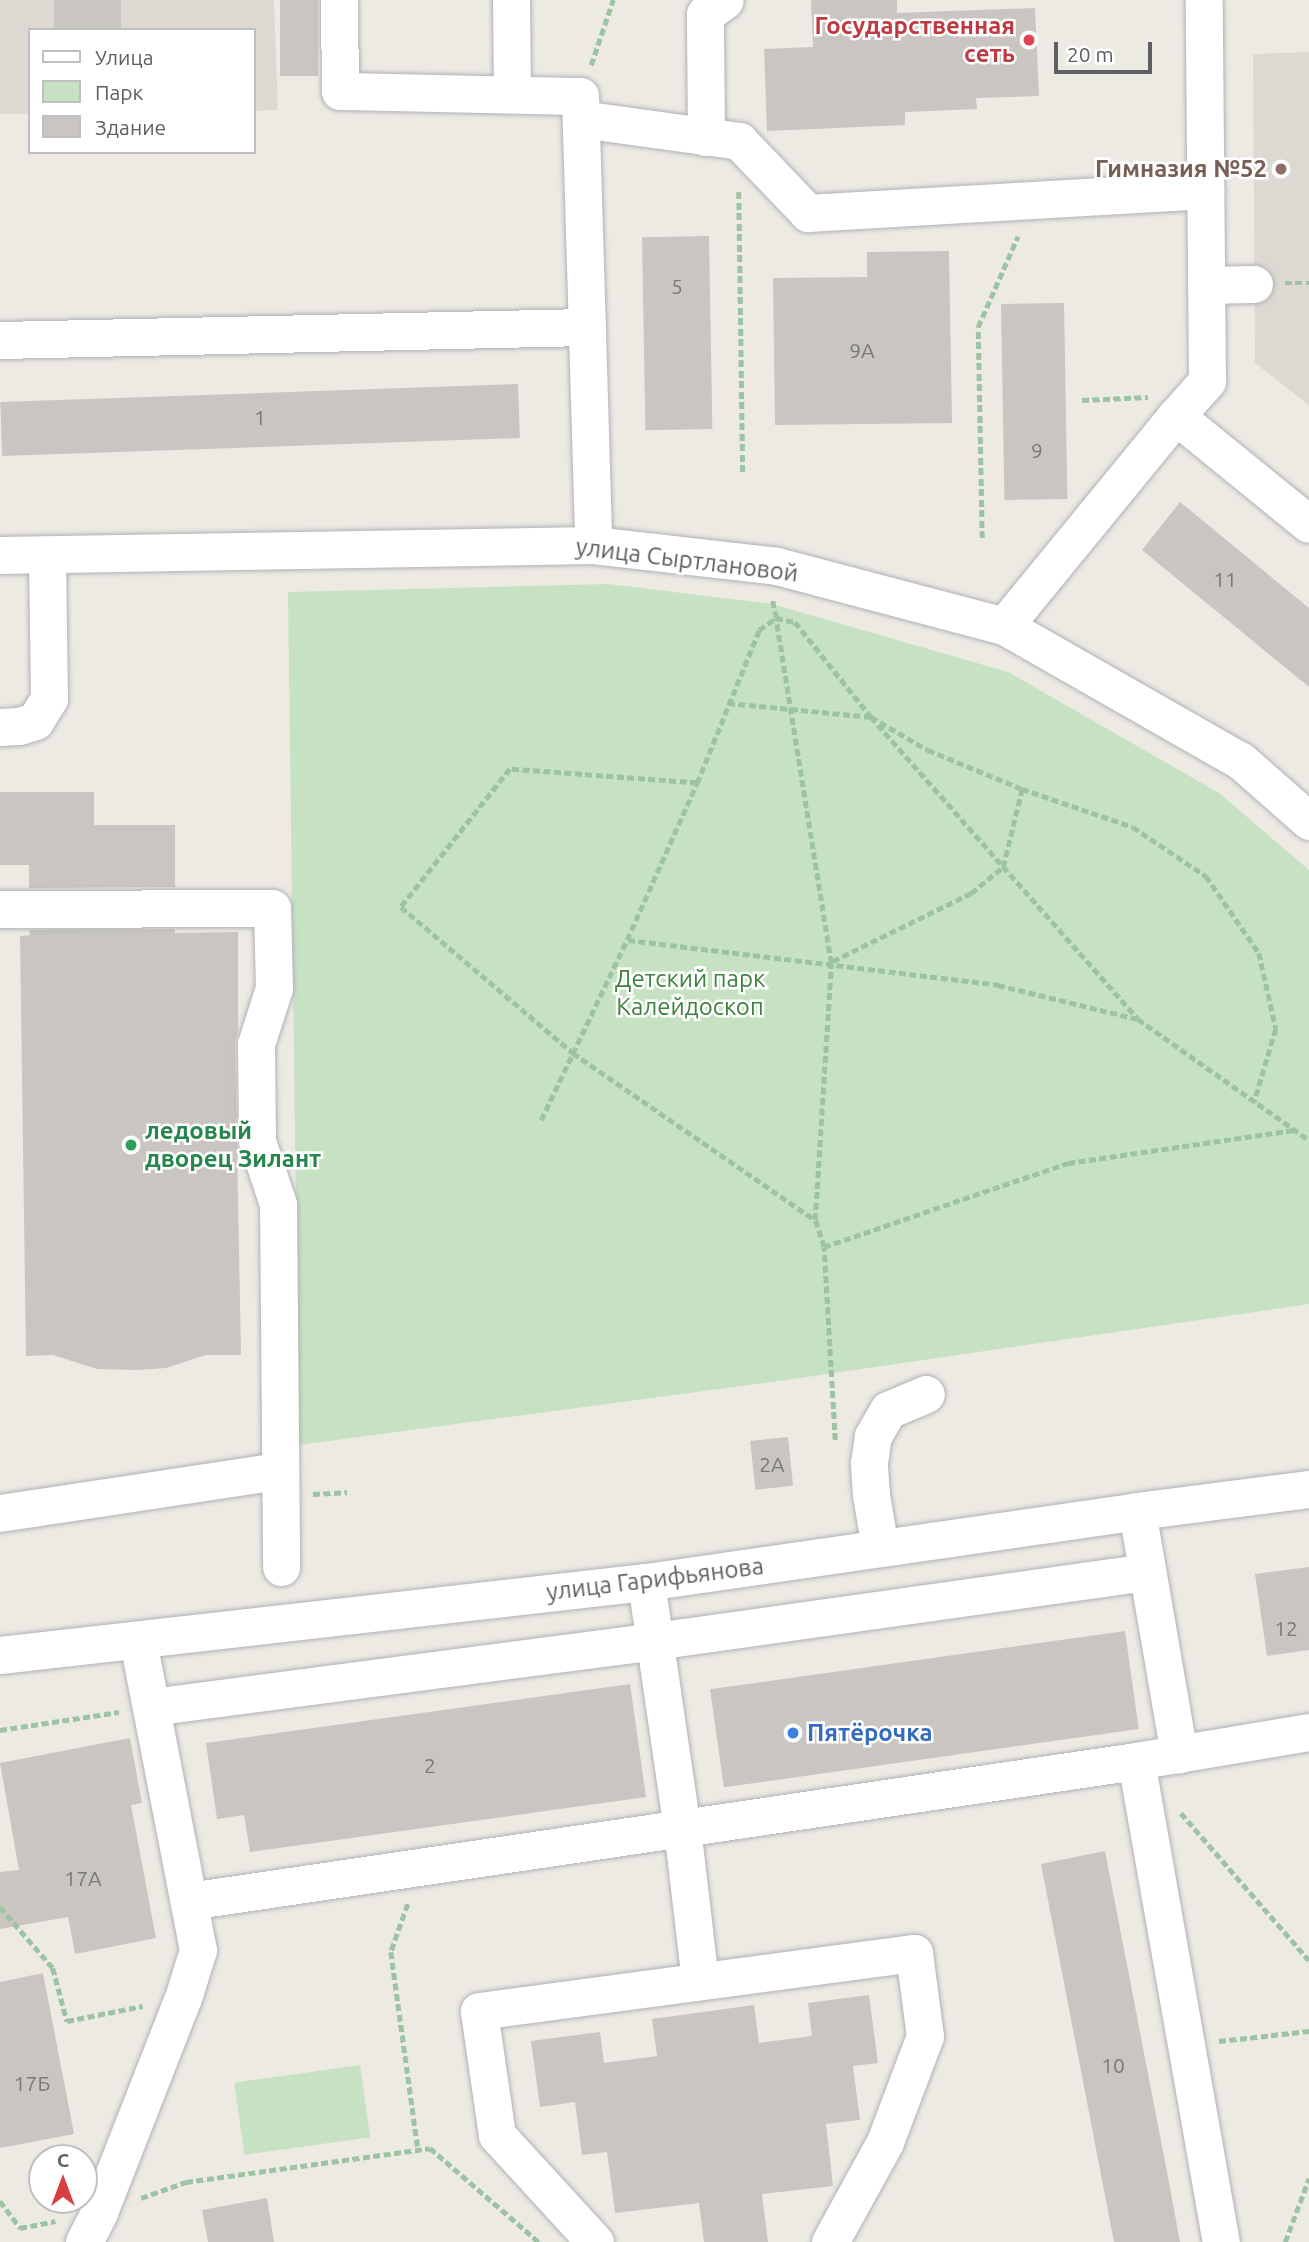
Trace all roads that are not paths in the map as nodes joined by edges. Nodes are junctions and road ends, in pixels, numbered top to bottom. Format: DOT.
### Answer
graph roads {
  1 [pos="339,0"];
  2 [pos="511,0"];
  3 [pos="725,0"];
  4 [pos="1204,0"];
  5 [pos="512,93"];
  6 [pos="580,108"];
  7 [pos="722,139"];
  8 [pos="1205,190"];
  9 [pos="1254,284"];
  10 [pos="1206,285"];
  11 [pos="587,327"];
  12 [pos="0,340"];
  13 [pos="1176,416"];
  14 [pos="1309,524"];
  15 [pos="593,545"];
  16 [pos="0,555"];
  17 [pos="47,555"];
  18 [pos="1004,626"];
  19 [pos="0,727"];
  20 [pos="1309,821"];
  21 [pos="0,909"];
  22 [pos="926,1394"];
  23 [pos="278,1471"];
  24 [pos="1309,1489"];
  25 [pos="1137,1511"];
  26 [pos="0,1513"];
  27 [pos="880,1548"];
  28 [pos="281,1567"];
  29 [pos="1147,1572"];
  30 [pos="646,1582"];
  31 [pos="138,1640"];
  32 [pos="655,1642"];
  33 [pos="0,1655"];
  34 [pos="151,1707"];
  35 [pos="1309,1732"];
  36 [pos="1179,1754"];
  37 [pos="1136,1761"];
  38 [pos="682,1828"];
  39 [pos="189,1902"];
  40 [pos="700,1981"];
  41 [pos="92,2227"];
  42 [pos="596,2242"];
  43 [pos="830,2242"];
  44 [pos="1221,2242"];
  1 -- 5 [label="street"];
  2 -- 5 [label="street"];
  3 -- 7 [label="street"];
  4 -- 8 [label="street"];
  5 -- 6 [label="street"];
  6 -- 7 [label="street"];
  6 -- 11 [label="street"];
  7 -- 8 [label="street"];
  8 -- 10 [label="street"];
  9 -- 10 [label="street"];
  10 -- 13 [label="street"];
  11 -- 12 [label="street"];
  11 -- 15 [label="street"];
  13 -- 14 [label="street"];
  13 -- 18 [label="street"];
  15 -- 17 [label="street, улица Сыртлановой"];
  15 -- 18 [label="street, улица Сыртлановой"];
  16 -- 17 [label="street, улица Сыртлановой"];
  17 -- 19 [label="street"];
  18 -- 20 [label="street, улица Сыртлановой"];
  21 -- 23 [label="street"];
  22 -- 27 [label="street"];
  23 -- 26 [label="street"];
  23 -- 28 [label="street"];
  24 -- 25 [label="street, улица Гарифьянова"];
  25 -- 27 [label="street, улица Гарифьянова"];
  25 -- 29 [label="street"];
  27 -- 30 [label="street, улица Гарифьянова"];
  29 -- 32 [label="street"];
  29 -- 36 [label="street"];
  30 -- 31 [label="street, улица Гарифьянова"];
  30 -- 32 [label="street"];
  31 -- 33 [label="street, улица Гарифьянова"];
  31 -- 34 [label="street"];
  32 -- 34 [label="street"];
  32 -- 38 [label="street"];
  34 -- 39 [label="street"];
  35 -- 36 [label="street"];
  36 -- 37 [label="street"];
  37 -- 38 [label="street"];
  37 -- 44 [label="street"];
  38 -- 39 [label="street"];
  38 -- 40 [label="street"];
  39 -- 41 [label="street"];
  40 -- 42 [label="street"];
  40 -- 43 [label="street"];
}
